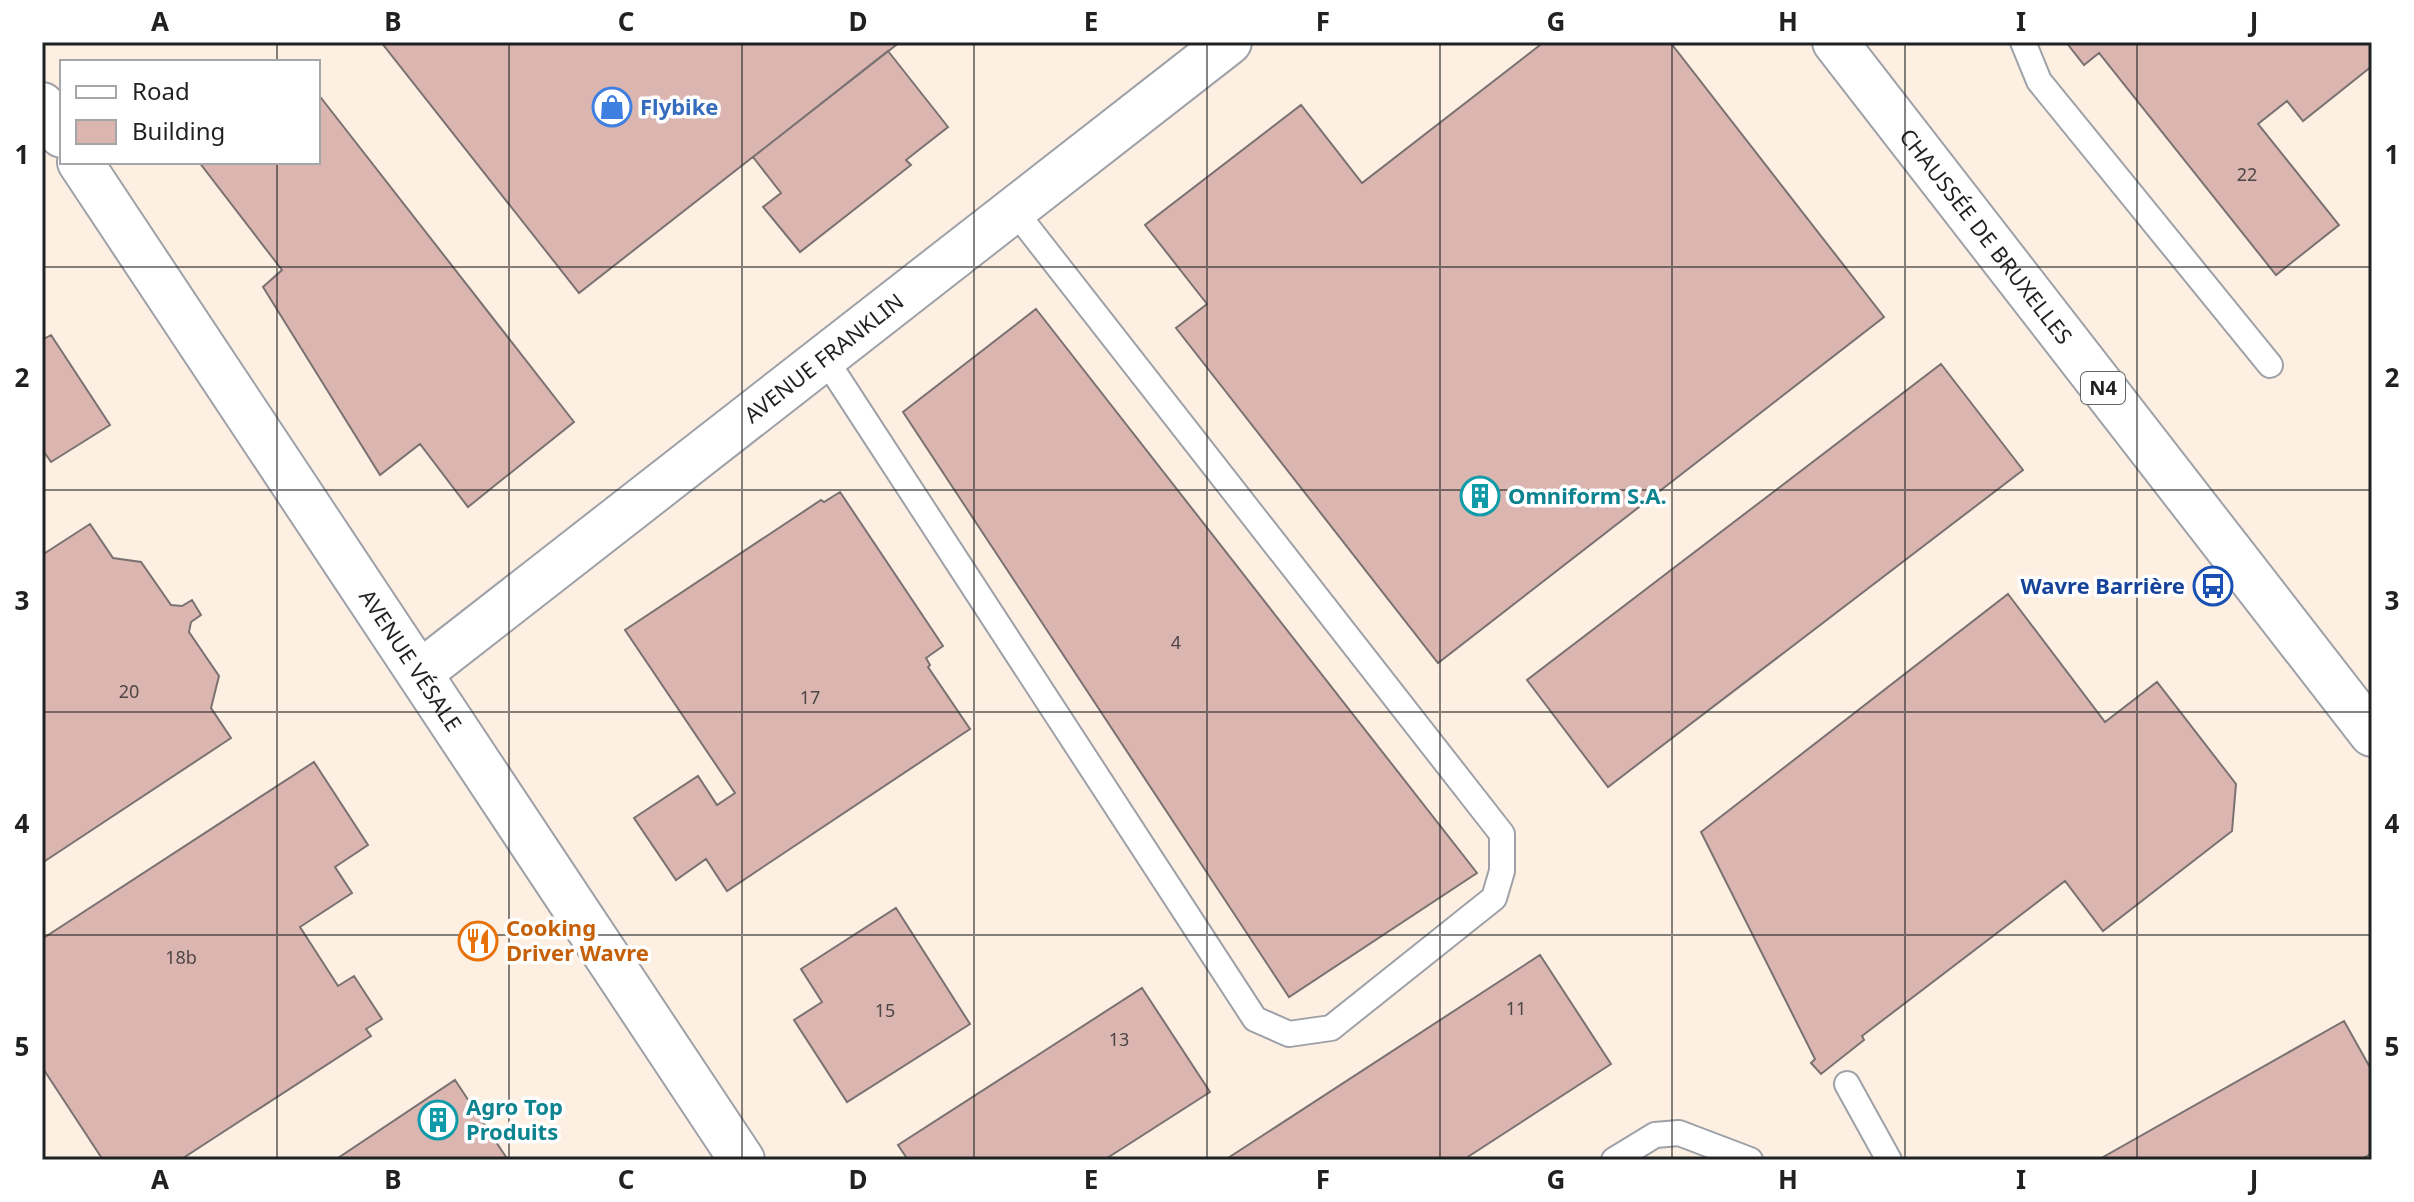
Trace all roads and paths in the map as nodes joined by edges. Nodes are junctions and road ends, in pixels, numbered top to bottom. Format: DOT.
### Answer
graph roads {
  1 [pos="1229,42"];
  2 [pos="1835,42"];
  3 [pos="2023,42"];
  4 [pos="42,105"];
  5 [pos="60,132"];
  6 [pos="81,164"];
  7 [pos="1014,210"];
  8 [pos="824,357"];
  9 [pos="2270,365"];
  10 [pos="420,673"];
  11 [pos="2372,734"];
  12 [pos="1847,1084"];
  13 [pos="742,1160"];
  14 [pos="1614,1160"];
  15 [pos="1750,1160"];
  16 [pos="1889,1160"];
  1 -- 7 [label="street, AVENUE FRANKLIN"];
  2 -- 11 [label="street, CHAUSSÉE DE BRUXELLES / N4"];
  3 -- 9 [label="lane"];
  4 -- 5 [label="street"];
  6 -- 10 [label="street, AVENUE VÉSALE"];
  7 -- 8 [label="street, AVENUE FRANKLIN"];
  7 -- 8 [label="lane"];
  8 -- 10 [label="street, AVENUE FRANKLIN"];
  10 -- 13 [label="street, AVENUE VÉSALE"];
  12 -- 16 [label="lane"];
  14 -- 15 [label="lane"];
}
